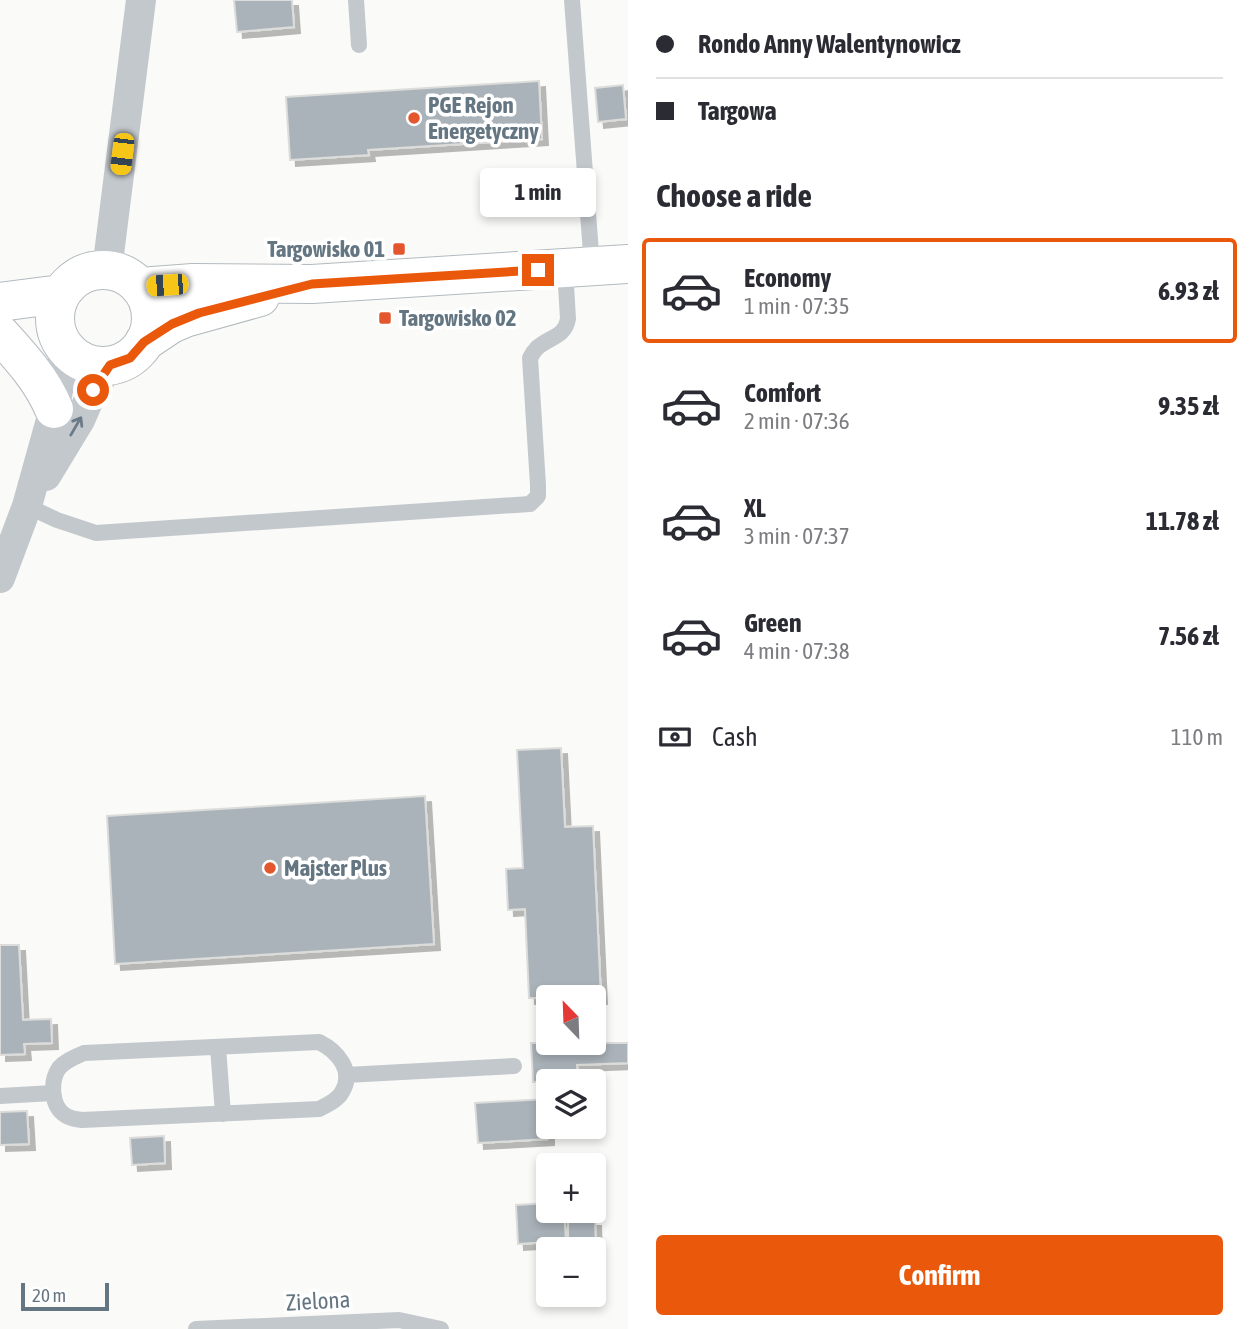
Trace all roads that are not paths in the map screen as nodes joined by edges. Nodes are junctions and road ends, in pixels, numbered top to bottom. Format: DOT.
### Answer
graph roads {
  1 [pos="141,0"];
  2 [pos="356,0"];
  3 [pos="572,0"];
  4 [pos="359,45"];
  5 [pos="595,266"];
  6 [pos="124,278"];
  7 [pos="312,284"];
  8 [pos="61,294"];
  9 [pos="0,302"];
  10 [pos="0,327"];
  11 [pos="0,334"];
  12 [pos="62,342"];
  13 [pos="144,342"];
  14 [pos="110,365"];
  15 [pos="54,409"];
  16 [pos="27,506"];
  17 [pos="0,578"];
  18 [pos="218,1047"];
  19 [pos="514,1066"];
  20 [pos="346,1075"];
  21 [pos="53,1093"];
  22 [pos="0,1096"];
  23 [pos="223,1114"];
  24 [pos="196,1329"];
  25 [pos="441,1329"];
  1 -- 6 [label="street"];
  2 -- 4 [label="lane"];
  3 -- 5 [label="lane"];
  5 -- 7 [label="street"];
  5 -- 16 [label="lane"];
  6 -- 7 [label="street"];
  6 -- 8 [label="street"];
  6 -- 13 [label="street"];
  7 -- 13 [label="street"];
  8 -- 9 [label="street"];
  8 -- 12 [label="street"];
  10 -- 12 [label="street"];
  11 -- 15 [label="street"];
  12 -- 14 [label="street"];
  12 -- 15 [label="street"];
  13 -- 14 [label="street"];
  16 -- 14 [label="street, one-way"];
  15 -- 16 [label="street"];
  16 -- 17 [label="street"];
  18 -- 20 [label="lane"];
  18 -- 21 [label="lane"];
  18 -- 23 [label="lane"];
  19 -- 20 [label="lane"];
  20 -- 23 [label="lane"];
  21 -- 22 [label="lane"];
  21 -- 23 [label="lane"];
  24 -- 25 [label="lane, Zielona"];
}
